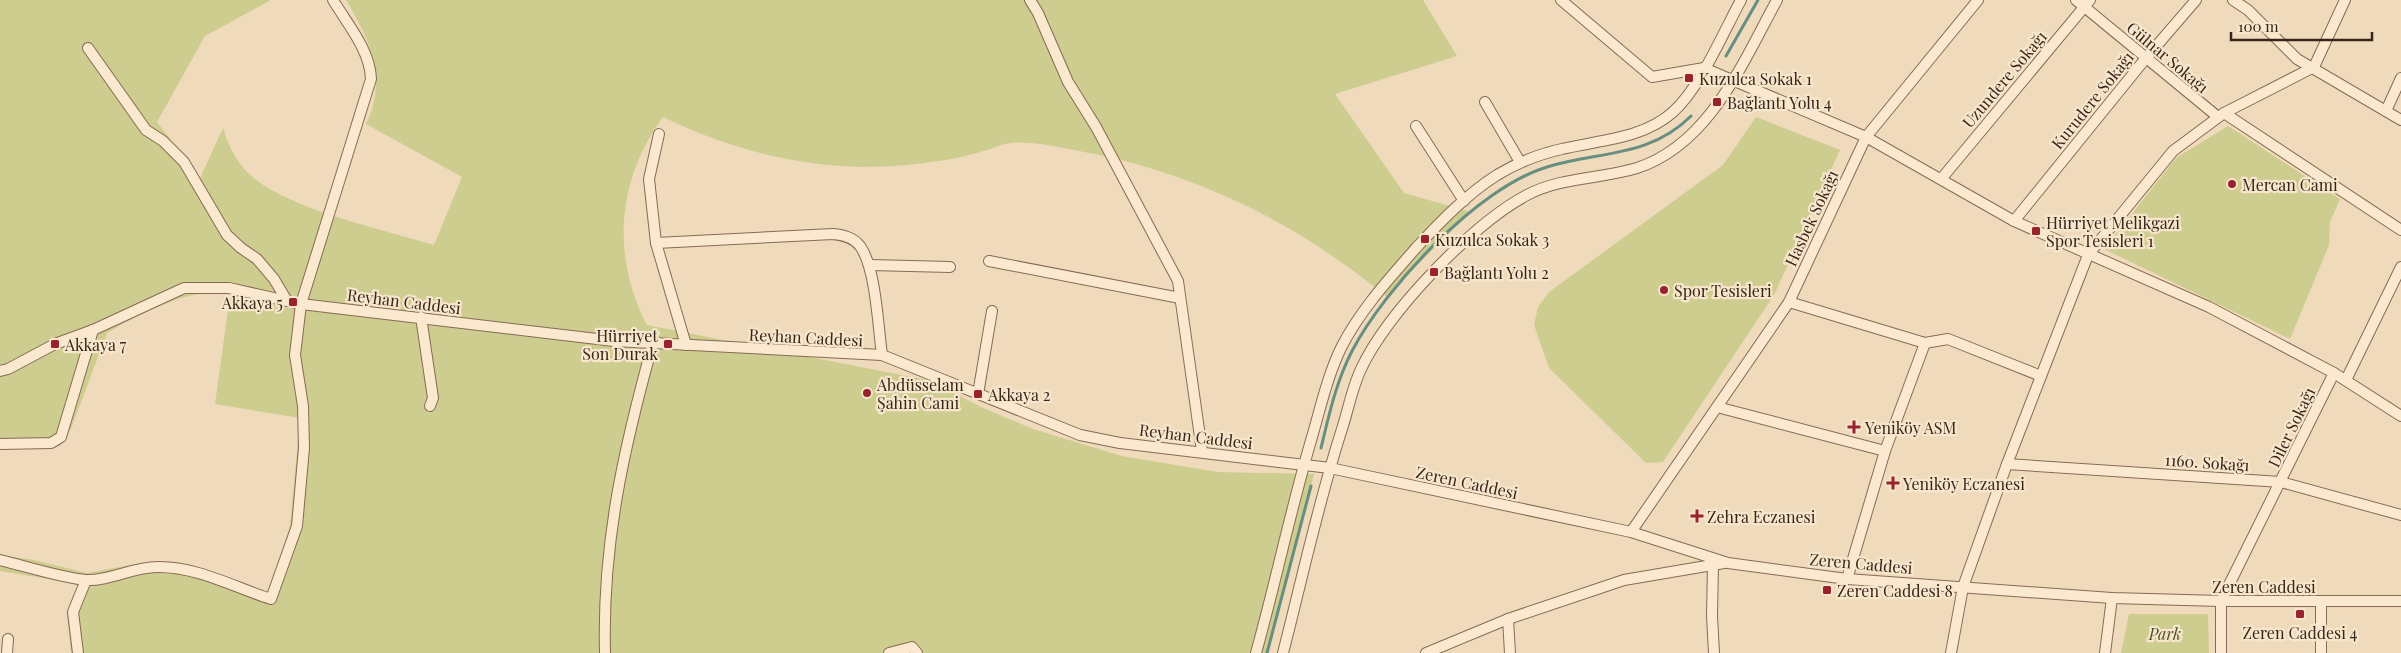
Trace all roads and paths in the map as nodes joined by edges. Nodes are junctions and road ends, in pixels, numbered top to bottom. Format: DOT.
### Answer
graph roads {
  1 [pos="333,0"];
  2 [pos="1030,0"];
  3 [pos="1561,0"];
  4 [pos="1741,0"];
  5 [pos="1777,0"];
  6 [pos="1978,0"];
  7 [pos="2196,0"];
  8 [pos="2233,0"];
  9 [pos="2253,0"];
  10 [pos="2345,0"];
  11 [pos="2083,2"];
  12 [pos="2248,10"];
  13 [pos="88,48"];
  14 [pos="2146,58"];
  15 [pos="2314,67"];
  16 [pos="1704,68"];
  17 [pos="2401,78"];
  18 [pos="1732,82"];
  19 [pos="1485,102"];
  20 [pos="2386,111"];
  21 [pos="2221,115"];
  22 [pos="2401,120"];
  23 [pos="1416,126"];
  24 [pos="659,134"];
  25 [pos="1866,137"];
  26 [pos="1520,162"];
  27 [pos="1942,178"];
  28 [pos="1464,201"];
  29 [pos="2014,221"];
  30 [pos="2401,230"];
  31 [pos="656,243"];
  32 [pos="2088,255"];
  33 [pos="989,261"];
  34 [pos="870,264"];
  35 [pos="950,267"];
  36 [pos="2400,272"];
  37 [pos="1180,298"];
  38 [pos="294,302"];
  39 [pos="1789,302"];
  40 [pos="992,311"];
  41 [pos="421,318"];
  42 [pos="93,330"];
  43 [pos="653,343"];
  44 [pos="1926,343"];
  45 [pos="686,345"];
  46 [pos="882,355"];
  47 [pos="0,371"];
  48 [pos="2334,373"];
  49 [pos="2041,376"];
  50 [pos="2346,380"];
  51 [pos="978,394"];
  52 [pos="430,406"];
  53 [pos="1717,407"];
  54 [pos="2401,416"];
  55 [pos="0,444"];
  56 [pos="1885,451"];
  57 [pos="1202,452"];
  58 [pos="1304,464"];
  59 [pos="2007,464"];
  60 [pos="1330,468"];
  61 [pos="2281,482"];
  62 [pos="2401,515"];
  63 [pos="1631,532"];
  64 [pos="0,560"];
  65 [pos="1728,563"];
  66 [pos="1714,565"];
  67 [pos="1847,579"];
  68 [pos="86,580"];
  69 [pos="1963,587"];
  70 [pos="2112,598"];
  71 [pos="2221,601"];
  72 [pos="2321,601"];
  73 [pos="2401,601"];
  74 [pos="1508,619"];
  75 [pos="8,639"];
  76 [pos="7,653"];
  77 [pos="78,653"];
  78 [pos="605,653"];
  79 [pos="889,653"];
  80 [pos="917,653"];
  81 [pos="1256,653"];
  82 [pos="1283,653"];
  83 [pos="1426,653"];
  84 [pos="1510,653"];
  85 [pos="1714,653"];
  86 [pos="1951,653"];
  87 [pos="2105,653"];
  88 [pos="2221,653"];
  89 [pos="2321,653"];
  1 -- 38 [label="street"];
  2 -- 37 [label="street"];
  3 -- 16 [label="street"];
  4 -- 16 [label="street"];
  5 -- 18 [label="street"];
  6 -- 25 [label="street, Hasbek Sokağı"];
  7 -- 14 [label="street, Kurudere Sokağı"];
  8 -- 12 [label="street"];
  9 -- 12 [label="street"];
  10 -- 15 [label="street"];
  11 -- 14 [label="street, Gülnar Sokağı"];
  11 -- 27 [label="street, Uzundere Sokağı"];
  12 -- 15 [label="street"];
  13 -- 38 [label="street"];
  14 -- 21 [label="street, Gülnar Sokağı"];
  14 -- 29 [label="street, Kurudere Sokağı"];
  15 -- 20 [label="street"];
  15 -- 21 [label="street"];
  16 -- 18 [label="street"];
  16 -- 26 [label="street"];
  17 -- 20 [label="street"];
  18 -- 25 [label="street"];
  18 -- 60 [label="street"];
  19 -- 26 [label="street"];
  20 -- 22 [label="street"];
  21 -- 30 [label="street, Gülnar Sokağı"];
  21 -- 32 [label="street"];
  23 -- 28 [label="street"];
  24 -- 31 [label="street"];
  25 -- 27 [label="street"];
  25 -- 39 [label="street, Hasbek Sokağı"];
  26 -- 28 [label="street"];
  27 -- 29 [label="street"];
  28 -- 58 [label="street"];
  29 -- 32 [label="street"];
  31 -- 34 [label="street"];
  31 -- 45 [label="street"];
  32 -- 48 [label="street"];
  32 -- 49 [label="street"];
  33 -- 37 [label="street"];
  34 -- 35 [label="street"];
  34 -- 46 [label="street"];
  36 -- 50 [label="street"];
  37 -- 57 [label="street"];
  38 -- 41 [label="street, Reyhan Caddesi"];
  38 -- 42 [label="street, Reyhan Caddesi"];
  38 -- 68 [label="street"];
  39 -- 44 [label="street"];
  39 -- 53 [label="street, Hasbek Sokağı"];
  40 -- 51 [label="street"];
  41 -- 43 [label="street, Reyhan Caddesi"];
  41 -- 52 [label="street"];
  42 -- 47 [label="street, Reyhan Caddesi"];
  42 -- 55 [label="street"];
  43 -- 45 [label="street, Reyhan Caddesi"];
  43 -- 78 [label="street"];
  44 -- 49 [label="street"];
  44 -- 56 [label="street"];
  45 -- 46 [label="street, Reyhan Caddesi"];
  46 -- 51 [label="street, Reyhan Caddesi"];
  48 -- 50 [label="street"];
  48 -- 61 [label="street, Diler Sokağı"];
  49 -- 59 [label="street"];
  50 -- 54 [label="street"];
  51 -- 57 [label="street, Reyhan Caddesi"];
  53 -- 56 [label="street"];
  53 -- 63 [label="street, Hasbek Sokağı"];
  56 -- 67 [label="street"];
  57 -- 58 [label="street, Reyhan Caddesi"];
  58 -- 60 [label="street, Reyhan Caddesi"];
  58 -- 81 [label="street"];
  59 -- 61 [label="street, 1160. Sokağı"];
  59 -- 69 [label="street"];
  60 -- 63 [label="street, Zeren Caddesi"];
  60 -- 82 [label="street"];
  61 -- 62 [label="street, 1160. Sokağı"];
  61 -- 71 [label="street, Diler Sokağı"];
  63 -- 65 [label="street, Zeren Caddesi"];
  64 -- 68 [label="street"];
  65 -- 66 [label="street"];
  65 -- 67 [label="street, Zeren Caddesi"];
  66 -- 74 [label="street"];
  66 -- 85 [label="street"];
  67 -- 69 [label="street, Zeren Caddesi"];
  68 -- 77 [label="street"];
  69 -- 70 [label="street, Zeren Caddesi"];
  69 -- 86 [label="street"];
  70 -- 71 [label="street, Zeren Caddesi"];
  70 -- 87 [label="street"];
  71 -- 72 [label="street, Zeren Caddesi"];
  71 -- 88 [label="street"];
  72 -- 73 [label="street, Zeren Caddesi"];
  72 -- 89 [label="street"];
  74 -- 83 [label="street"];
  74 -- 84 [label="street"];
  75 -- 76 [label="street"];
  79 -- 80 [label="street"];
}
